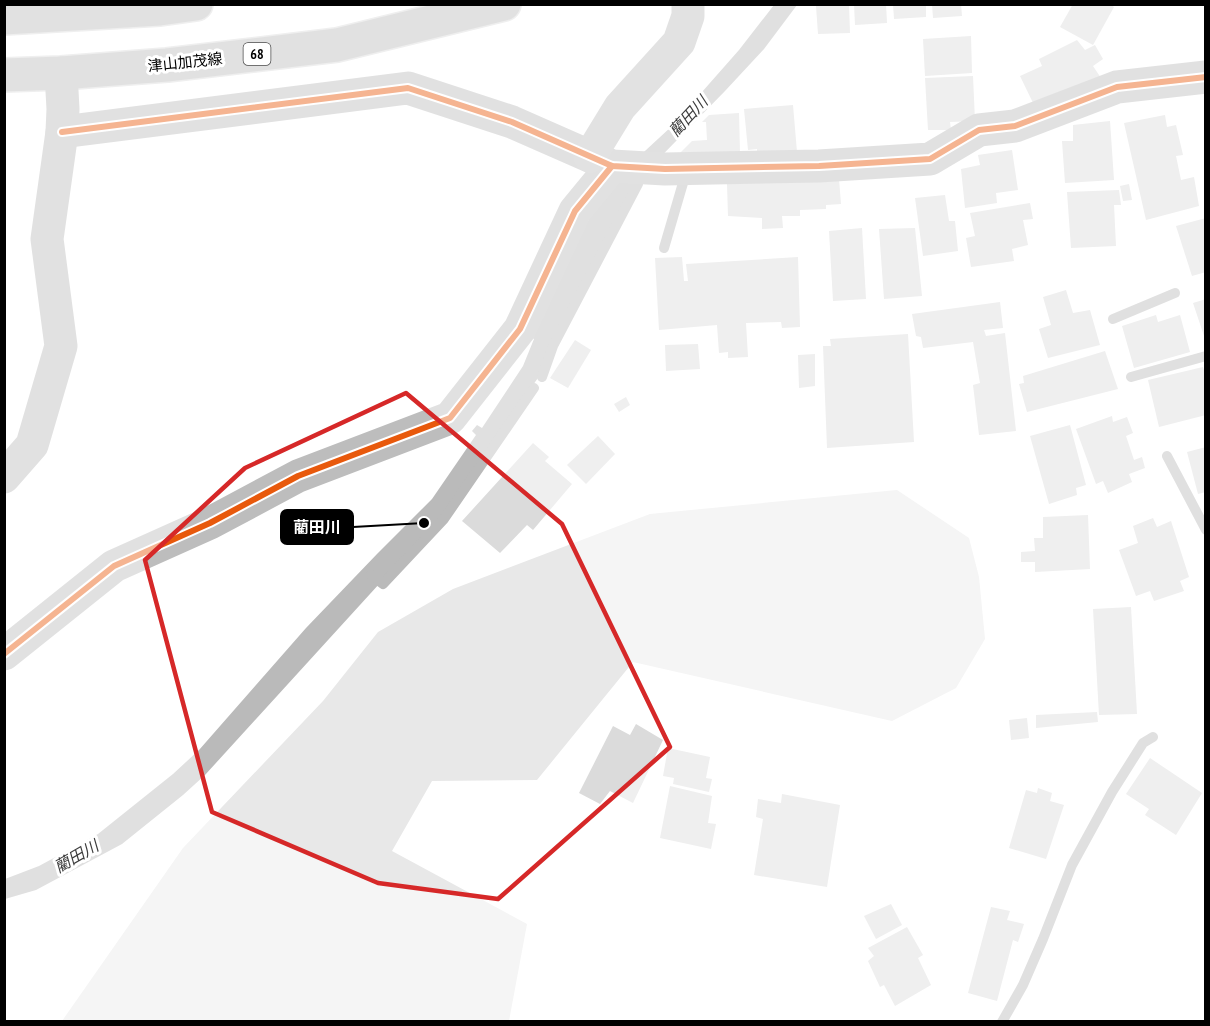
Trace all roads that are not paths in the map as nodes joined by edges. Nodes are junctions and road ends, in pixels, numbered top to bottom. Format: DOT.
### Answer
graph roads {
  1 [pos="196,4"];
  2 [pos="504,4"];
  3 [pos="688,4"];
  4 [pos="4,18"];
  5 [pos="61,73"];
  6 [pos="4,75"];
  7 [pos="1206,77"];
  8 [pos="62,132"];
  9 [pos="601,161"];
  10 [pos="4,477"];
  11 [pos="4,654"];
  1 -- 4 [label="street"];
  2 -- 5 [label="street, 津山加茂線 / 68"];
  3 -- 9 [label="street"];
  5 -- 6 [label="street, 津山加茂線 / 68"];
  5 -- 8 [label="street"];
  7 -- 9 [label="street"];
  8 -- 9 [label="street"];
  8 -- 10 [label="street"];
  9 -- 11 [label="street"];
}
